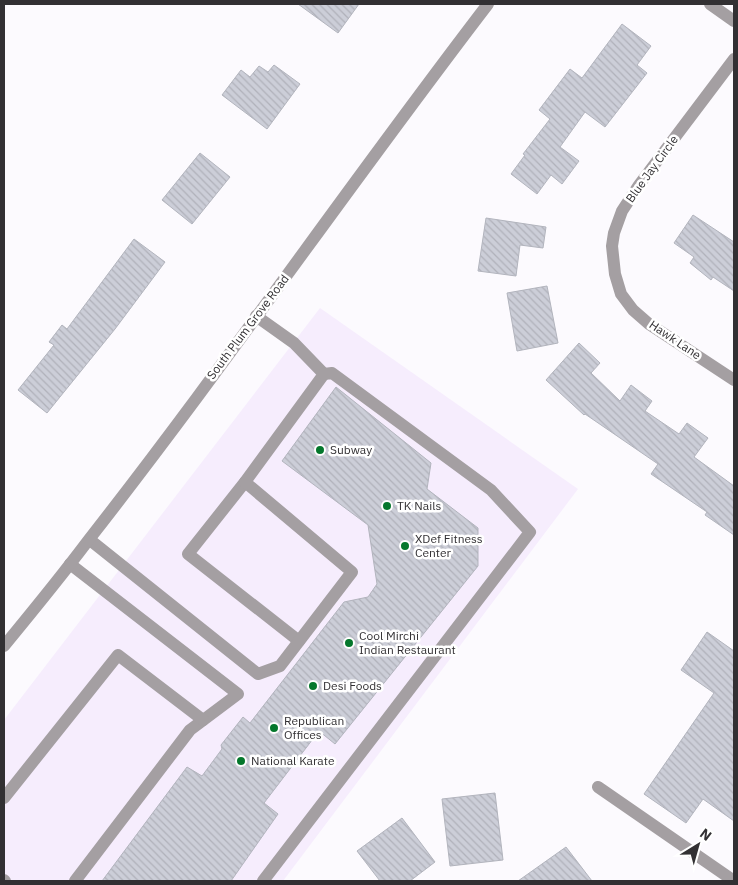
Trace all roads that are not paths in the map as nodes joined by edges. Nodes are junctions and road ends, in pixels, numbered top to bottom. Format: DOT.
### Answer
graph roads {
  1 [pos="488,4"];
  2 [pos="710,4"];
  3 [pos="734,22"];
  4 [pos="734,59"];
  5 [pos="621,294"];
  6 [pos="256,316"];
  7 [pos="324,374"];
  8 [pos="734,380"];
  9 [pos="245,482"];
  10 [pos="90,540"];
  11 [pos="70,564"];
  12 [pos="299,641"];
  13 [pos="4,646"];
  14 [pos="203,720"];
  15 [pos="598,788"];
  16 [pos="4,798"];
  17 [pos="75,881"];
  18 [pos="263,881"];
  19 [pos="734,881"];
  1 -- 6 [label="street, South Plum Grove Road"];
  2 -- 3 [label="street"];
  4 -- 5 [label="street, Blue Jay Circle"];
  5 -- 8 [label="street, Hawk Lane"];
  6 -- 7 [label="street"];
  6 -- 10 [label="street, South Plum Grove Road"];
  7 -- 9 [label="street"];
  7 -- 18 [label="street"];
  9 -- 12 [label="street"];
  9 -- 12 [label="street"];
  10 -- 11 [label="street, South Plum Grove Road"];
  10 -- 12 [label="street"];
  11 -- 13 [label="street, South Plum Grove Road"];
  11 -- 14 [label="street"];
  14 -- 16 [label="street"];
  14 -- 17 [label="street"];
  15 -- 19 [label="street"];
}
